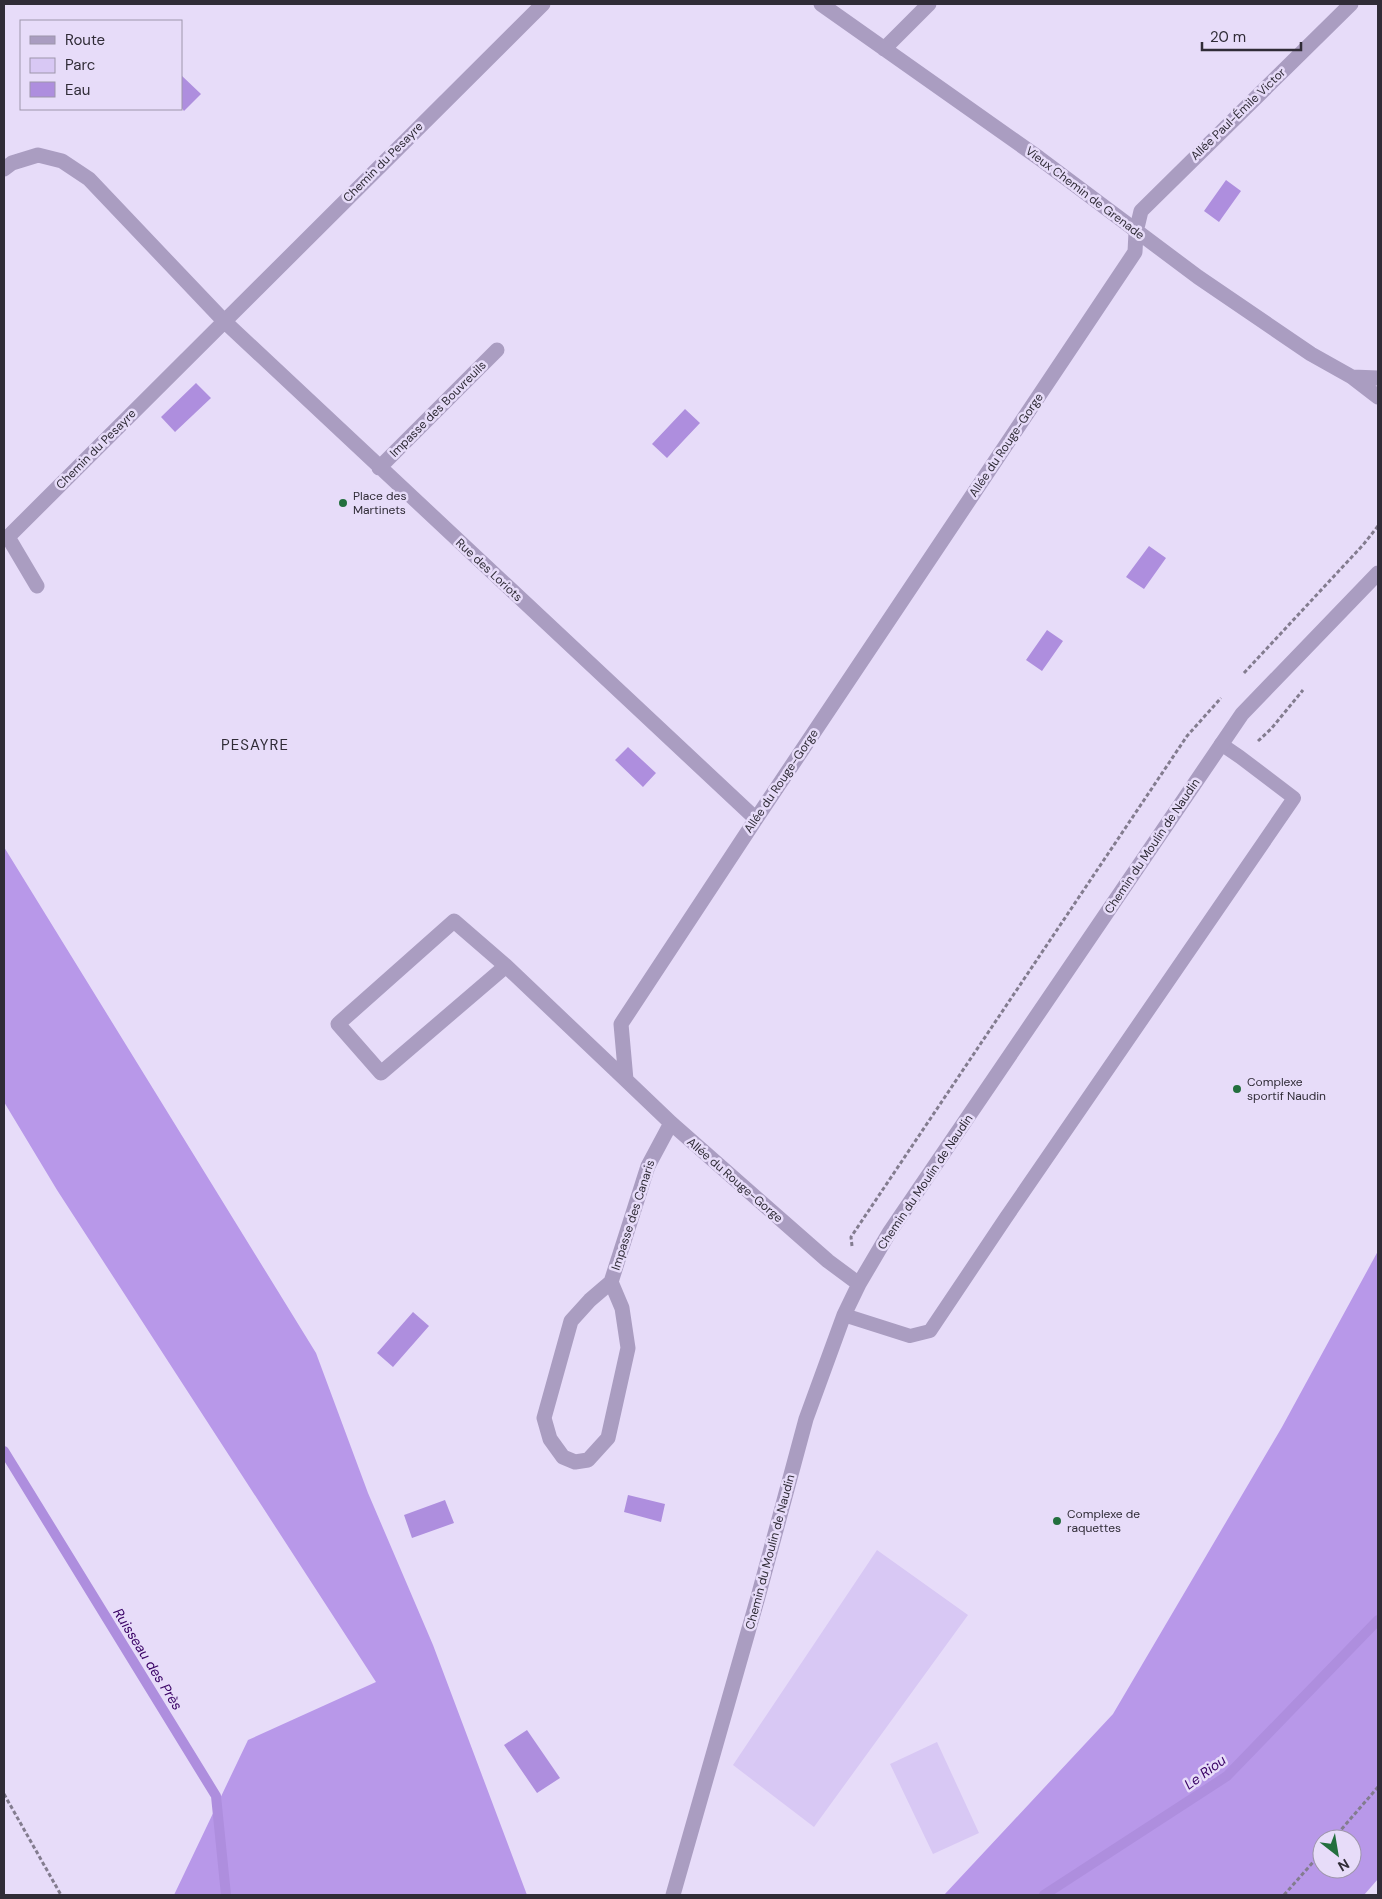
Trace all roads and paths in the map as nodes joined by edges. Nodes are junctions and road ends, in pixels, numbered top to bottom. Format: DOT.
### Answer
graph roads {
  1 [pos="543,4"];
  2 [pos="821,4"];
  3 [pos="929,4"];
  4 [pos="1351,4"];
  5 [pos="884,49"];
  6 [pos="4,169"];
  7 [pos="1136,232"];
  8 [pos="224,321"];
  9 [pos="497,350"];
  10 [pos="1352,377"];
  11 [pos="1378,378"];
  12 [pos="1378,397"];
  13 [pos="379,468"];
  14 [pos="1378,573"];
  15 [pos="37,586"];
  16 [pos="1221,744"];
  17 [pos="756,819"];
  18 [pos="506,966"];
  19 [pos="626,1080"];
  20 [pos="671,1123"];
  21 [pos="611,1282"];
  22 [pos="859,1284"];
  23 [pos="844,1315"];
  24 [pos="1378,1787"];
  25 [pos="4,1794"];
  26 [pos="1342,1829"];
  27 [pos="1312,1863"];
  28 [pos="61,1895"];
  29 [pos="673,1895"];
  30 [pos="1284,1895"];
  1 -- 8 [label="street, Chemin du Pesayre"];
  2 -- 5 [label="street, Vieux Chemin de Grenade"];
  3 -- 5 [label="street"];
  4 -- 7 [label="street, Allée Paul-Émile Victor"];
  5 -- 7 [label="street, Vieux Chemin de Grenade"];
  6 -- 8 [label="street"];
  7 -- 10 [label="street, Vieux Chemin de Grenade"];
  7 -- 17 [label="street, Allée du Rouge-Gorge"];
  8 -- 13 [label="street, Rue des Loriots"];
  8 -- 15 [label="street, Chemin du Pesayre"];
  9 -- 13 [label="street, Impasse des Bouvreuils"];
  10 -- 11 [label="street, Vieux Chemin de Grenade"];
  10 -- 12 [label="street, Vieux Chemin de Grenade"];
  13 -- 17 [label="street, Rue des Loriots"];
  14 -- 16 [label="street, Chemin du Moulin de Naudin"];
  16 -- 22 [label="street, Chemin du Moulin de Naudin"];
  16 -- 23 [label="lane"];
  17 -- 19 [label="street, Allée du Rouge-Gorge"];
  18 -- 18 [label="street"];
  18 -- 19 [label="street"];
  19 -- 20 [label="street, Allée du Rouge-Gorge"];
  20 -- 21 [label="street, Impasse des Canaris"];
  20 -- 22 [label="street, Allée du Rouge-Gorge"];
  21 -- 21 [label="street, Impasse des Canaris"];
  22 -- 23 [label="street, Chemin du Moulin de Naudin"];
  23 -- 29 [label="street, Chemin du Moulin de Naudin"];
  24 -- 26 [label="path"];
  25 -- 28 [label="path"];
  27 -- 30 [label="path"];
}
